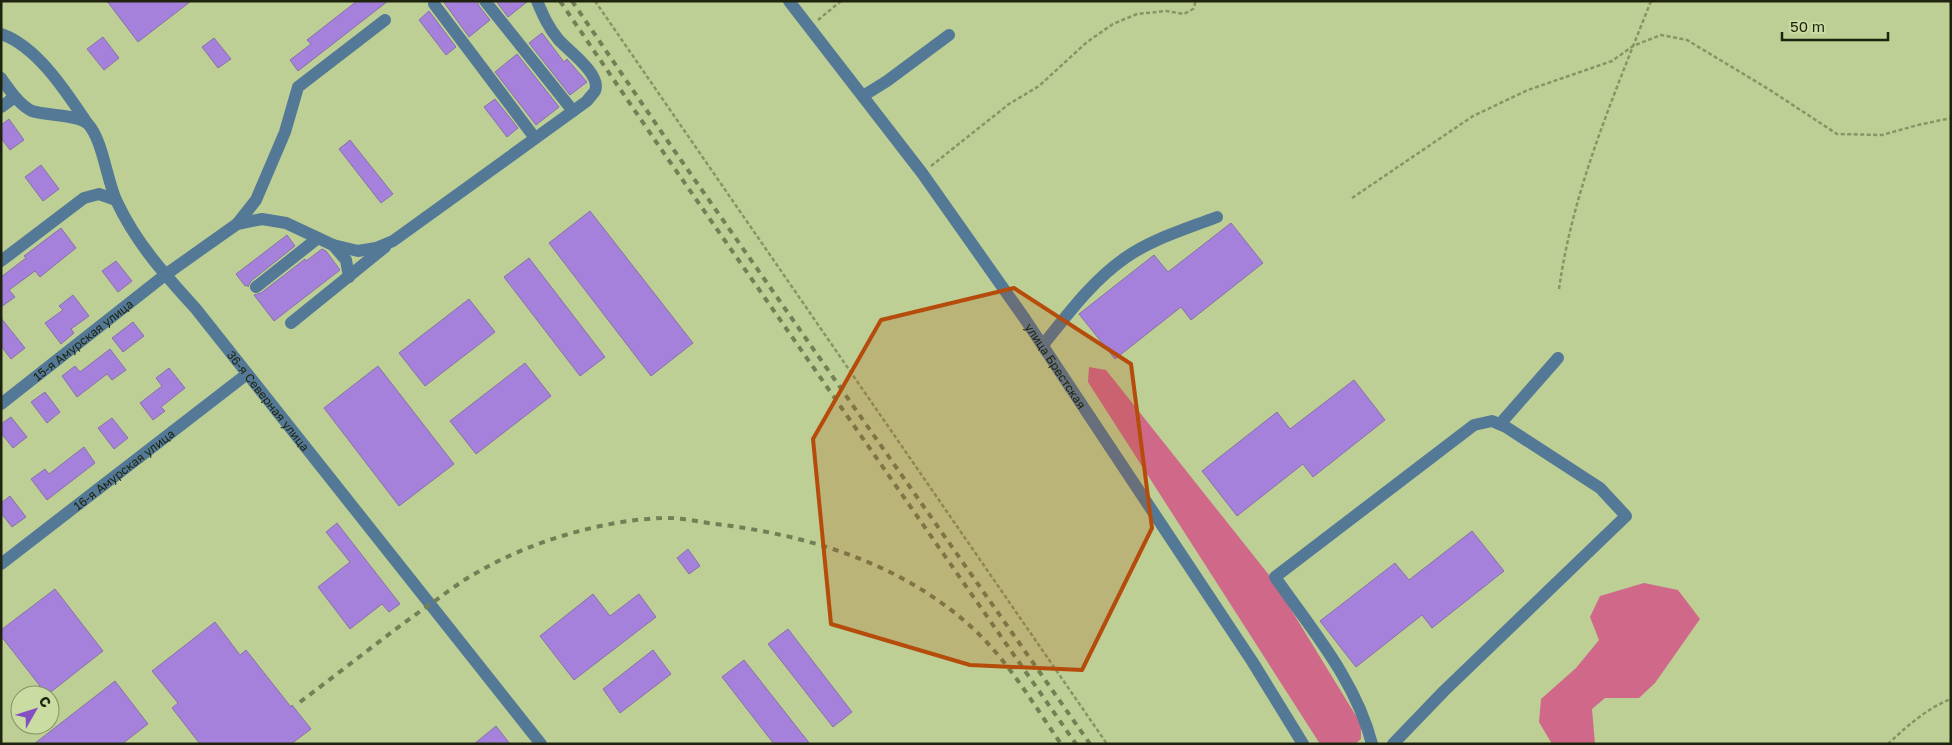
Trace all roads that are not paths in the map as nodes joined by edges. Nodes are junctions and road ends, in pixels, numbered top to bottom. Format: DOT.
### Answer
graph roads {
  1 [pos="485,1"];
  2 [pos="537,1"];
  3 [pos="789,1"];
  4 [pos="434,4"];
  5 [pos="385,20"];
  6 [pos="1,34"];
  7 [pos="949,35"];
  8 [pos="1,78"];
  9 [pos="863,96"];
  10 [pos="15,97"];
  11 [pos="1,107"];
  12 [pos="573,111"];
  13 [pos="87,123"];
  14 [pos="535,138"];
  15 [pos="116,200"];
  16 [pos="1217,217"];
  17 [pos="237,224"];
  18 [pos="318,238"];
  19 [pos="393,241"];
  20 [pos="333,245"];
  21 [pos="1,261"];
  22 [pos="165,275"];
  23 [pos="349,276"];
  24 [pos="256,287"];
  25 [pos="291,323"];
  26 [pos="1043,345"];
  27 [pos="1558,358"];
  28 [pos="247,374"];
  29 [pos="1,404"];
  30 [pos="1500,424"];
  31 [pos="1,564"];
  32 [pos="541,744"];
  33 [pos="1303,744"];
  34 [pos="1372,744"];
  35 [pos="1393,744"];
  1 -- 12 [label="street"];
  2 -- 12 [label="street"];
  3 -- 9 [label="street, улица Брестская"];
  4 -- 14 [label="street"];
  5 -- 17 [label="street"];
  6 -- 13 [label="street, 36-я Северная улица"];
  7 -- 9 [label="street"];
  8 -- 10 [label="street"];
  9 -- 26 [label="street, улица Брестская"];
  10 -- 11 [label="street"];
  10 -- 13 [label="street"];
  12 -- 14 [label="street"];
  13 -- 15 [label="street, 36-я Северная улица"];
  14 -- 19 [label="street"];
  15 -- 21 [label="street"];
  15 -- 22 [label="street, 36-я Северная улица"];
  16 -- 26 [label="street"];
  17 -- 18 [label="street"];
  17 -- 22 [label="street, 15-я Амурская улица"];
  18 -- 20 [label="street"];
  18 -- 24 [label="street"];
  19 -- 20 [label="street"];
  19 -- 23 [label="street"];
  20 -- 23 [label="street"];
  22 -- 28 [label="street, 36-я Северная улица"];
  22 -- 29 [label="street, 15-я Амурская улица"];
  23 -- 25 [label="street"];
  26 -- 33 [label="street, улица Брестская"];
  27 -- 30 [label="street"];
  28 -- 31 [label="street, 16-я Амурская улица"];
  28 -- 32 [label="street, 36-я Северная улица"];
  30 -- 34 [label="street"];
  30 -- 35 [label="street"];
}
